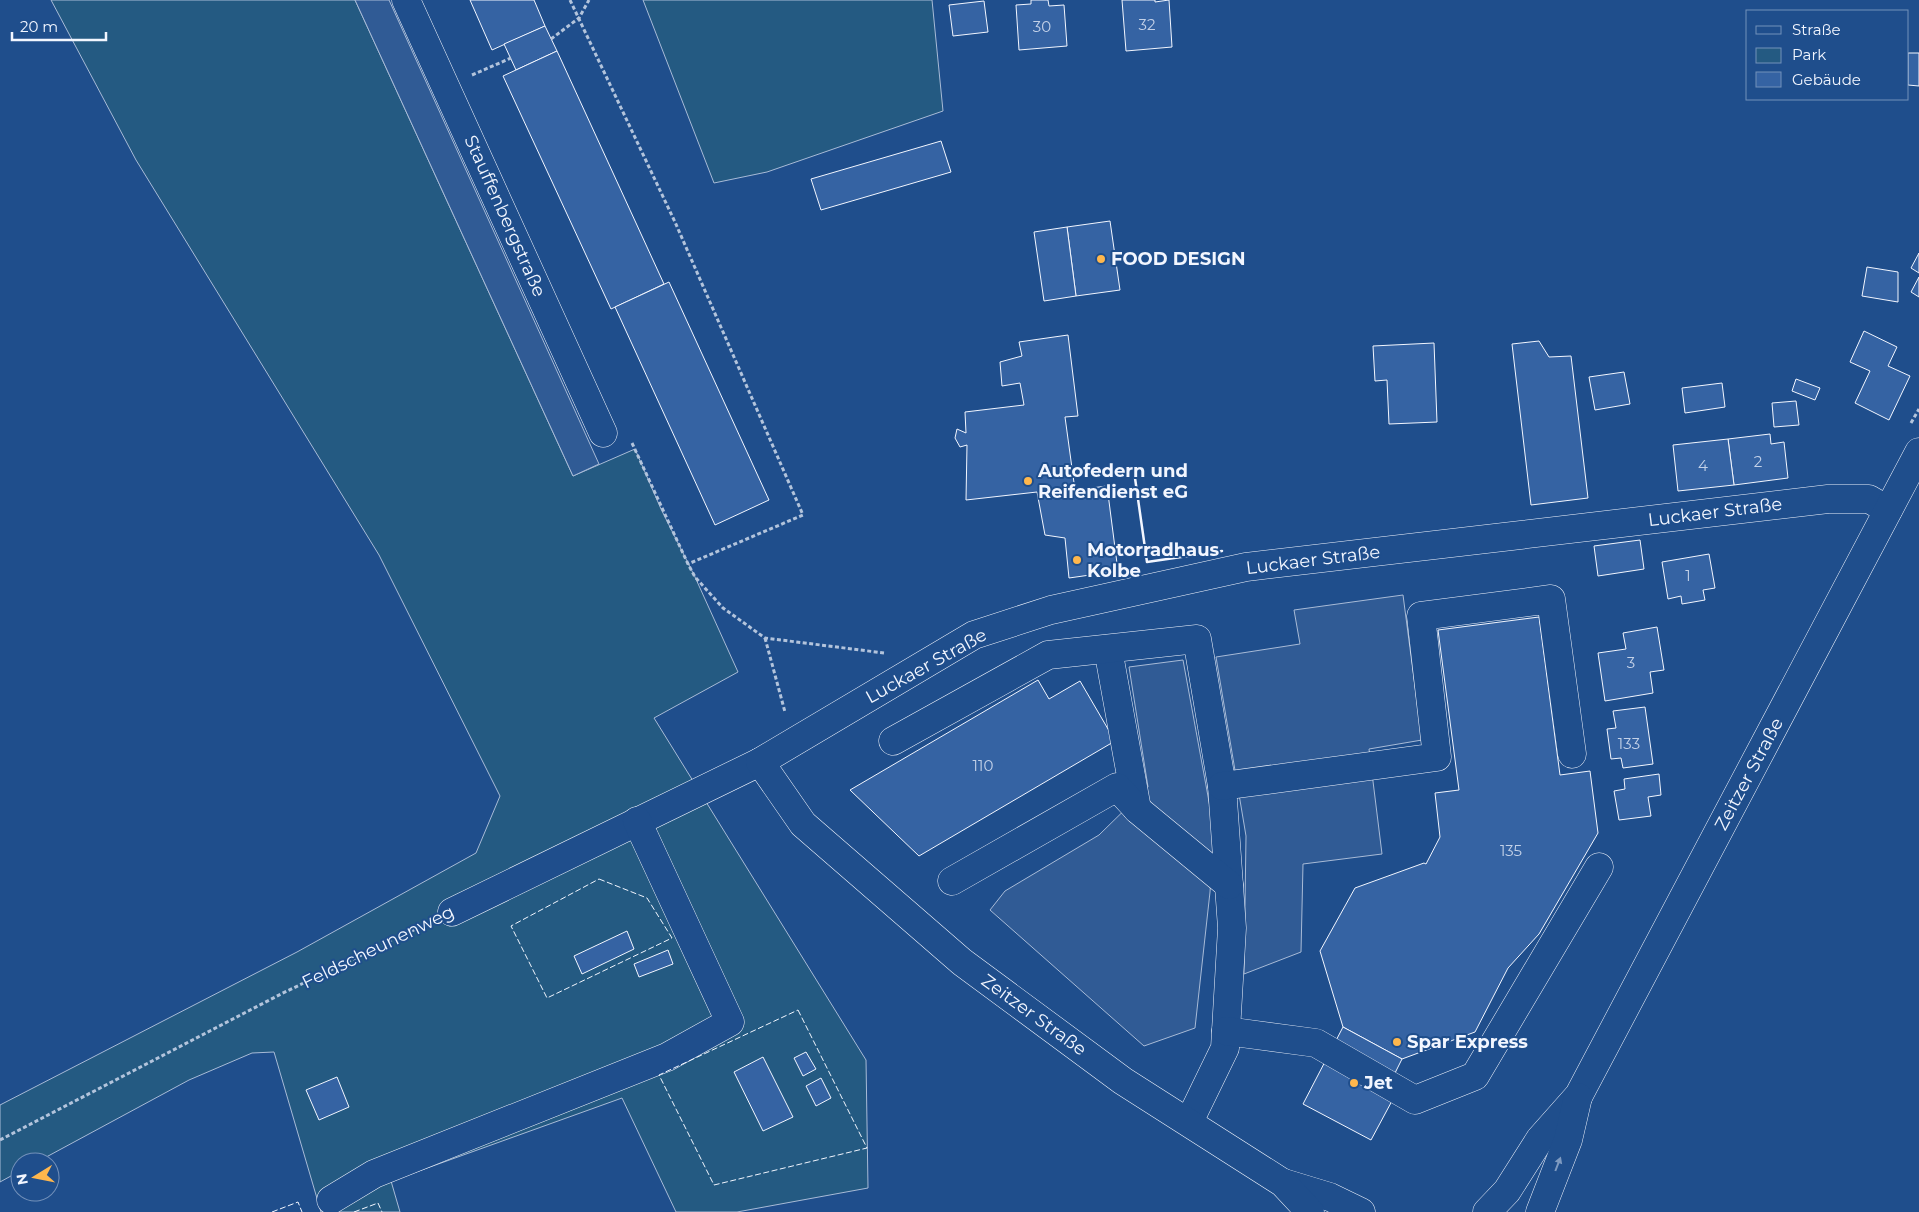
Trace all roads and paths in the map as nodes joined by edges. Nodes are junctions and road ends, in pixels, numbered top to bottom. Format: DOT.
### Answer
graph roads {
  1 [pos="406,0"];
  2 [pos="570,0"];
  3 [pos="589,0"];
  4 [pos="579,18"];
  5 [pos="551,39"];
  6 [pos="511,58"];
  7 [pos="467,78"];
  8 [pos="603,433"];
  9 [pos="1919,452"];
  10 [pos="1888,510"];
  11 [pos="765,638"];
  12 [pos="1108,649"];
  13 [pos="925,663"];
  14 [pos="893,741"];
  15 [pos="794,742"];
  16 [pos="1572,754"];
  17 [pos="760,762"];
  18 [pos="1222,786"];
  19 [pos="1138,810"];
  20 [pos="637,821"];
  21 [pos="1599,867"];
  22 [pos="952,881"];
  23 [pos="1229,885"];
  24 [pos="452,912"];
  25 [pos="1226,1032"];
  26 [pos="1579,1095"];
  27 [pos="1189,1122"];
  28 [pos="0,1140"];
  29 [pos="1282,1183"];
  30 [pos="331,1200"];
  31 [pos="1310,1212"];
  32 [pos="1362,1212"];
  33 [pos="1487,1212"];
  34 [pos="1540,1212"];
  1 -- 8 [label="street, Stauffenbergstraße"];
  2 -- 4 [label="path"];
  3 -- 4 [label="path"];
  4 -- 5 [label="path"];
  4 -- 11 [label="path"];
  6 -- 7 [label="path"];
  9 -- 10 [label="street, Zeitzer Straße"];
  10 -- 13 [label="street, Luckaer Straße"];
  10 -- 26 [label="street, Zeitzer Straße"];
  11 -- 13 [label="path"];
  11 -- 15 [label="path"];
  12 -- 14 [label="street"];
  12 -- 18 [label="street"];
  12 -- 19 [label="street"];
  13 -- 15 [label="street, Luckaer Straße"];
  15 -- 17 [label="street, Luckaer Straße"];
  16 -- 18 [label="street"];
  17 -- 20 [label="street, Feldscheunenweg"];
  17 -- 27 [label="street, Zeitzer Straße"];
  18 -- 23 [label="street"];
  19 -- 22 [label="street"];
  19 -- 23 [label="street"];
  20 -- 24 [label="street, Feldscheunenweg"];
  20 -- 30 [label="street"];
  21 -- 25 [label="street"];
  23 -- 25 [label="street"];
  24 -- 28 [label="path, Feldscheunenweg"];
  25 -- 27 [label="street"];
  26 -- 33 [label="street, Zeitzer Straße"];
  34 -- 26 [label="street, Zeitzer Straße, one-way"];
  27 -- 29 [label="street, Zeitzer Straße"];
  29 -- 31 [label="street, Zeitzer Straße"];
  29 -- 32 [label="street, Zeitzer Straße"];
}
